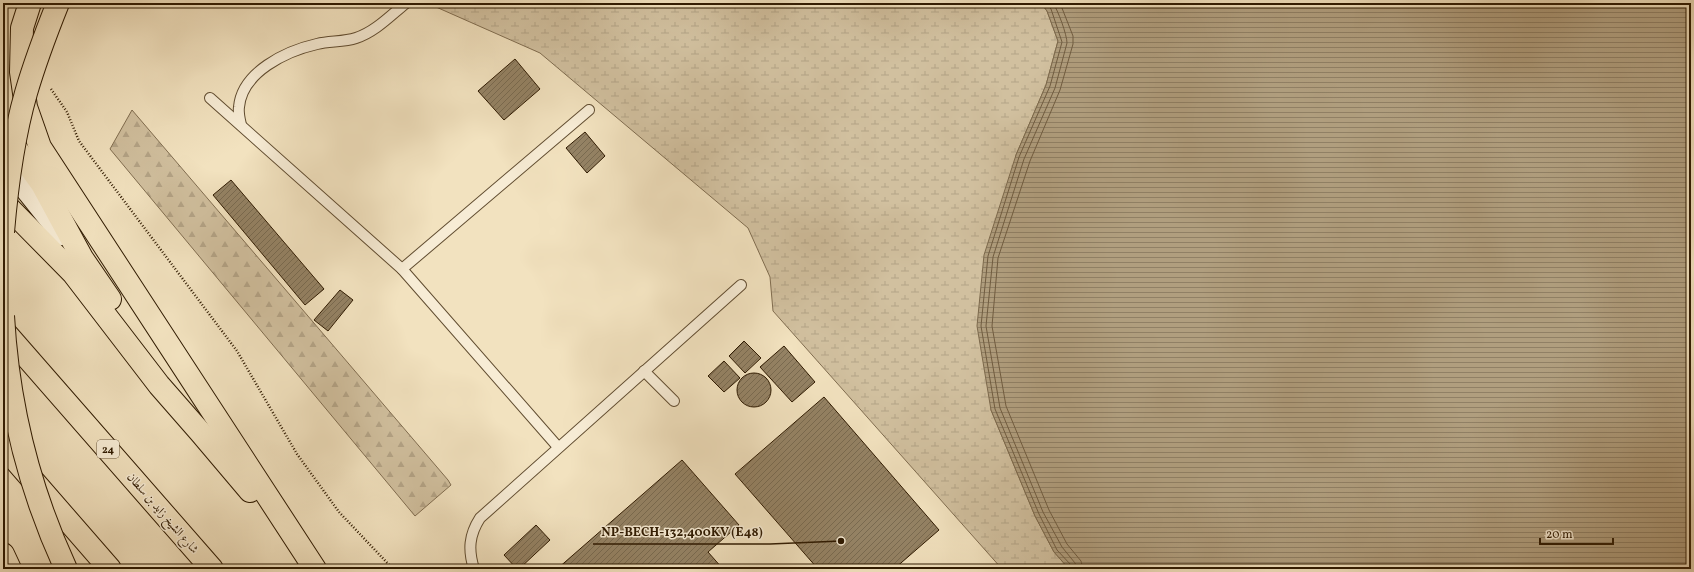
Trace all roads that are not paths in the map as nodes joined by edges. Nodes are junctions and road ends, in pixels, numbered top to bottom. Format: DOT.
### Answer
graph roads {
  1 [pos="30,3"];
  2 [pos="58,3"];
  3 [pos="406,3"];
  4 [pos="210,98"];
  5 [pos="589,110"];
  6 [pos="241,125"];
  7 [pos="3,135"];
  8 [pos="3,160"];
  9 [pos="3,202"];
  10 [pos="3,232"];
  11 [pos="82,258"];
  12 [pos="402,269"];
  13 [pos="741,285"];
  14 [pos="3,316"];
  15 [pos="3,330"];
  16 [pos="644,371"];
  17 [pos="674,401"];
  18 [pos="201,433"];
  19 [pos="3,446"];
  20 [pos="558,447"];
  21 [pos="3,554"];
  22 [pos="10,569"];
  23 [pos="66,569"];
  24 [pos="110,569"];
  25 [pos="212,569"];
  26 [pos="314,569"];
  27 [pos="474,569"];
  1 -- 26 [label="main road"];
  2 -- 10 [label="main road, bridge"];
  3 -- 6 [label="lane"];
  4 -- 6 [label="lane"];
  5 -- 12 [label="lane"];
  6 -- 12 [label="lane"];
  7 -- 11 [label="main road"];
  8 -- 11 [label="main road"];
  9 -- 18 [label="main road"];
  11 -- 18 [label="main road"];
  12 -- 20 [label="lane"];
  13 -- 16 [label="lane"];
  14 -- 23 [label="main road, bridge"];
  15 -- 25 [label="main road, شارع الشيخ زايد بن سلطان / 24"];
  16 -- 17 [label="lane"];
  16 -- 20 [label="lane"];
  18 -- 26 [label="main road"];
  19 -- 24 [label="main road"];
  20 -- 27 [label="lane"];
  21 -- 22 [label="main road"];
}
